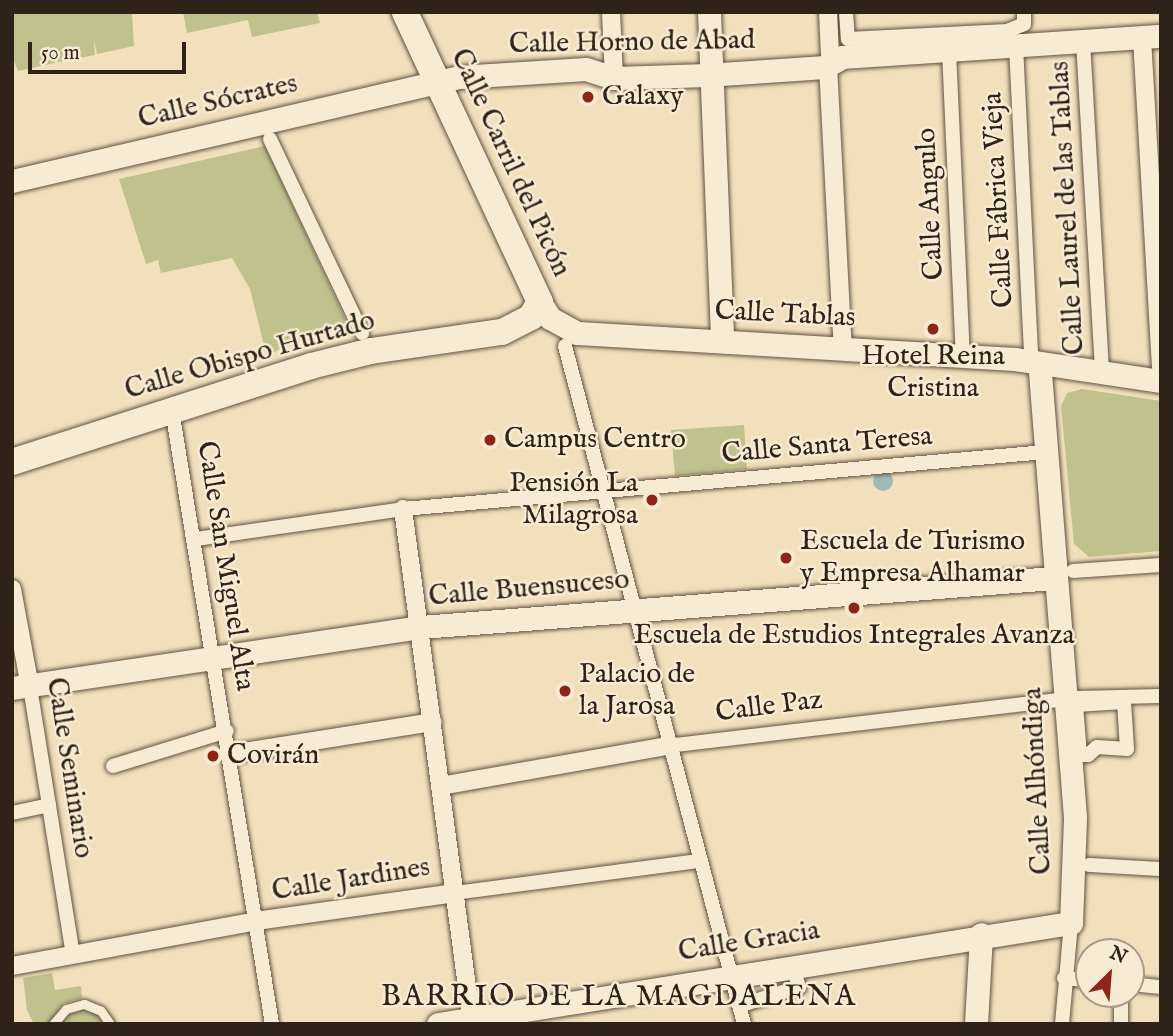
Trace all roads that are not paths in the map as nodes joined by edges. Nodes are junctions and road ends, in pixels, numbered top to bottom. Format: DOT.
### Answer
graph roads {
  1 [pos="405,12"];
  2 [pos="611,12"];
  3 [pos="709,12"];
  4 [pos="828,12"];
  5 [pos="846,12"];
  6 [pos="1024,12"];
  7 [pos="1152,37"];
  8 [pos="1083,41"];
  9 [pos="1016,46"];
  10 [pos="948,51"];
  11 [pos="832,63"];
  12 [pos="712,75"];
  13 [pos="614,78"];
  14 [pos="437,82"];
  15 [pos="270,139"];
  16 [pos="12,181"];
  17 [pos="540,302"];
  18 [pos="362,333"];
  19 [pos="722,341"];
  20 [pos="565,346"];
  21 [pos="843,348"];
  22 [pos="963,355"];
  23 [pos="1035,358"];
  24 [pos="1102,373"];
  25 [pos="1160,375"];
  26 [pos="172,410"];
  27 [pos="1045,452"];
  28 [pos="12,462"];
  29 [pos="602,491"];
  30 [pos="403,509"];
  31 [pos="195,539"];
  32 [pos="1161,565"];
  33 [pos="1064,575"];
  34 [pos="12,589"];
  35 [pos="634,610"];
  36 [pos="421,627"];
  37 [pos="216,661"];
  38 [pos="21,688"];
  39 [pos="1161,696"];
  40 [pos="1065,700"];
  41 [pos="1125,702"];
  42 [pos="432,722"];
  43 [pos="228,731"];
  44 [pos="667,746"];
  45 [pos="231,754"];
  46 [pos="113,766"];
  47 [pos="440,786"];
  48 [pos="49,805"];
  49 [pos="12,813"];
  50 [pos="699,861"];
  51 [pos="1089,865"];
  52 [pos="1161,869"];
  53 [pos="455,893"];
  54 [pos="256,921"];
  55 [pos="1071,923"];
  56 [pos="981,934"];
  57 [pos="73,955"];
  58 [pos="12,967"];
  59 [pos="731,975"];
  60 [pos="1064,978"];
  61 [pos="1075,979"];
  62 [pos="472,1021"];
  63 [pos="54,1024"];
  64 [pos="110,1024"];
  65 [pos="272,1024"];
  66 [pos="438,1024"];
  67 [pos="744,1024"];
  68 [pos="976,1024"];
  69 [pos="1062,1024"];
  1 -- 14 [label="main road, Calle Carril del Picón"];
  2 -- 13 [label="street"];
  3 -- 12 [label="street"];
  4 -- 11 [label="street"];
  5 -- 6 [label="street"];
  7 -- 8 [label="street, Calle Horno de Abad"];
  7 -- 25 [label="street"];
  8 -- 9 [label="street, Calle Horno de Abad"];
  8 -- 24 [label="street, Calle Laurel de las Tablas"];
  9 -- 10 [label="street, Calle Horno de Abad"];
  9 -- 23 [label="street, Calle Fábrica Vieja"];
  10 -- 11 [label="street, Calle Horno de Abad"];
  10 -- 22 [label="street, Calle Angulo"];
  11 -- 12 [label="street, Calle Horno de Abad"];
  11 -- 21 [label="street"];
  12 -- 13 [label="street, Calle Horno de Abad"];
  12 -- 19 [label="street"];
  13 -- 14 [label="street, Calle Horno de Abad"];
  14 -- 16 [label="street, Calle Sócrates"];
  14 -- 17 [label="main road, Calle Carril del Picón"];
  15 -- 18 [label="street"];
  17 -- 19 [label="street, Calle Tablas"];
  17 -- 26 [label="main road, Calle Obispo Hurtado"];
  19 -- 21 [label="street, Calle Tablas"];
  20 -- 29 [label="street"];
  21 -- 22 [label="street, Calle Tablas"];
  22 -- 23 [label="street, Calle Tablas"];
  23 -- 24 [label="street, Calle Tablas"];
  23 -- 27 [label="street, Calle Alhóndiga"];
  24 -- 25 [label="street, Calle Tablas"];
  26 -- 28 [label="main road, Calle Obispo Hurtado"];
  26 -- 31 [label="street, Calle San Miguel Alta"];
  27 -- 29 [label="street, Calle Santa Teresa"];
  27 -- 33 [label="street, Calle Alhóndiga"];
  29 -- 30 [label="street, Calle Santa Teresa"];
  29 -- 35 [label="street"];
  30 -- 31 [label="street, Calle Santa Teresa"];
  30 -- 36 [label="street"];
  31 -- 37 [label="street, Calle San Miguel Alta"];
  32 -- 33 [label="street"];
  33 -- 35 [label="street, Calle Buensuceso"];
  33 -- 40 [label="street, Calle Alhóndiga"];
  34 -- 38 [label="street, Calle Seminario"];
  35 -- 36 [label="street, Calle Buensuceso"];
  35 -- 44 [label="street"];
  36 -- 37 [label="street, Calle Buensuceso"];
  36 -- 42 [label="street"];
  37 -- 38 [label="street, Calle Buensuceso"];
  37 -- 43 [label="street, Calle San Miguel Alta"];
  38 -- 48 [label="street, Calle Seminario"];
  39 -- 40 [label="street, Calle Paz"];
  40 -- 44 [label="street, Calle Paz"];
  40 -- 55 [label="street, Calle Alhóndiga"];
  41 -- 41 [label="street"];
  42 -- 45 [label="street"];
  42 -- 47 [label="street"];
  43 -- 45 [label="street, Calle San Miguel Alta"];
  43 -- 46 [label="street, Calle San Miguel Alta"];
  44 -- 47 [label="street, Calle Paz"];
  44 -- 50 [label="street"];
  45 -- 54 [label="street, Calle San Miguel Alta"];
  47 -- 53 [label="street"];
  48 -- 49 [label="street"];
  48 -- 57 [label="street, Calle Seminario"];
  50 -- 53 [label="street, Calle Jardines"];
  50 -- 59 [label="street"];
  51 -- 52 [label="street"];
  53 -- 54 [label="street, Calle Jardines"];
  53 -- 62 [label="street"];
  54 -- 57 [label="street, Calle Jardines"];
  54 -- 65 [label="street, Calle San Miguel Alta"];
  55 -- 56 [label="street, Calle Gracia"];
  55 -- 60 [label="street, Calle Alhóndiga"];
  56 -- 59 [label="street, Calle Gracia"];
  56 -- 68 [label="street"];
  57 -- 58 [label="street, Calle Jardines"];
  59 -- 62 [label="street, Calle Gracia"];
  59 -- 67 [label="street"];
  60 -- 61 [label="street"];
  60 -- 69 [label="street, Calle Alhóndiga"];
  62 -- 66 [label="street, Calle Gracia"];
  63 -- 64 [label="lane"];
}
